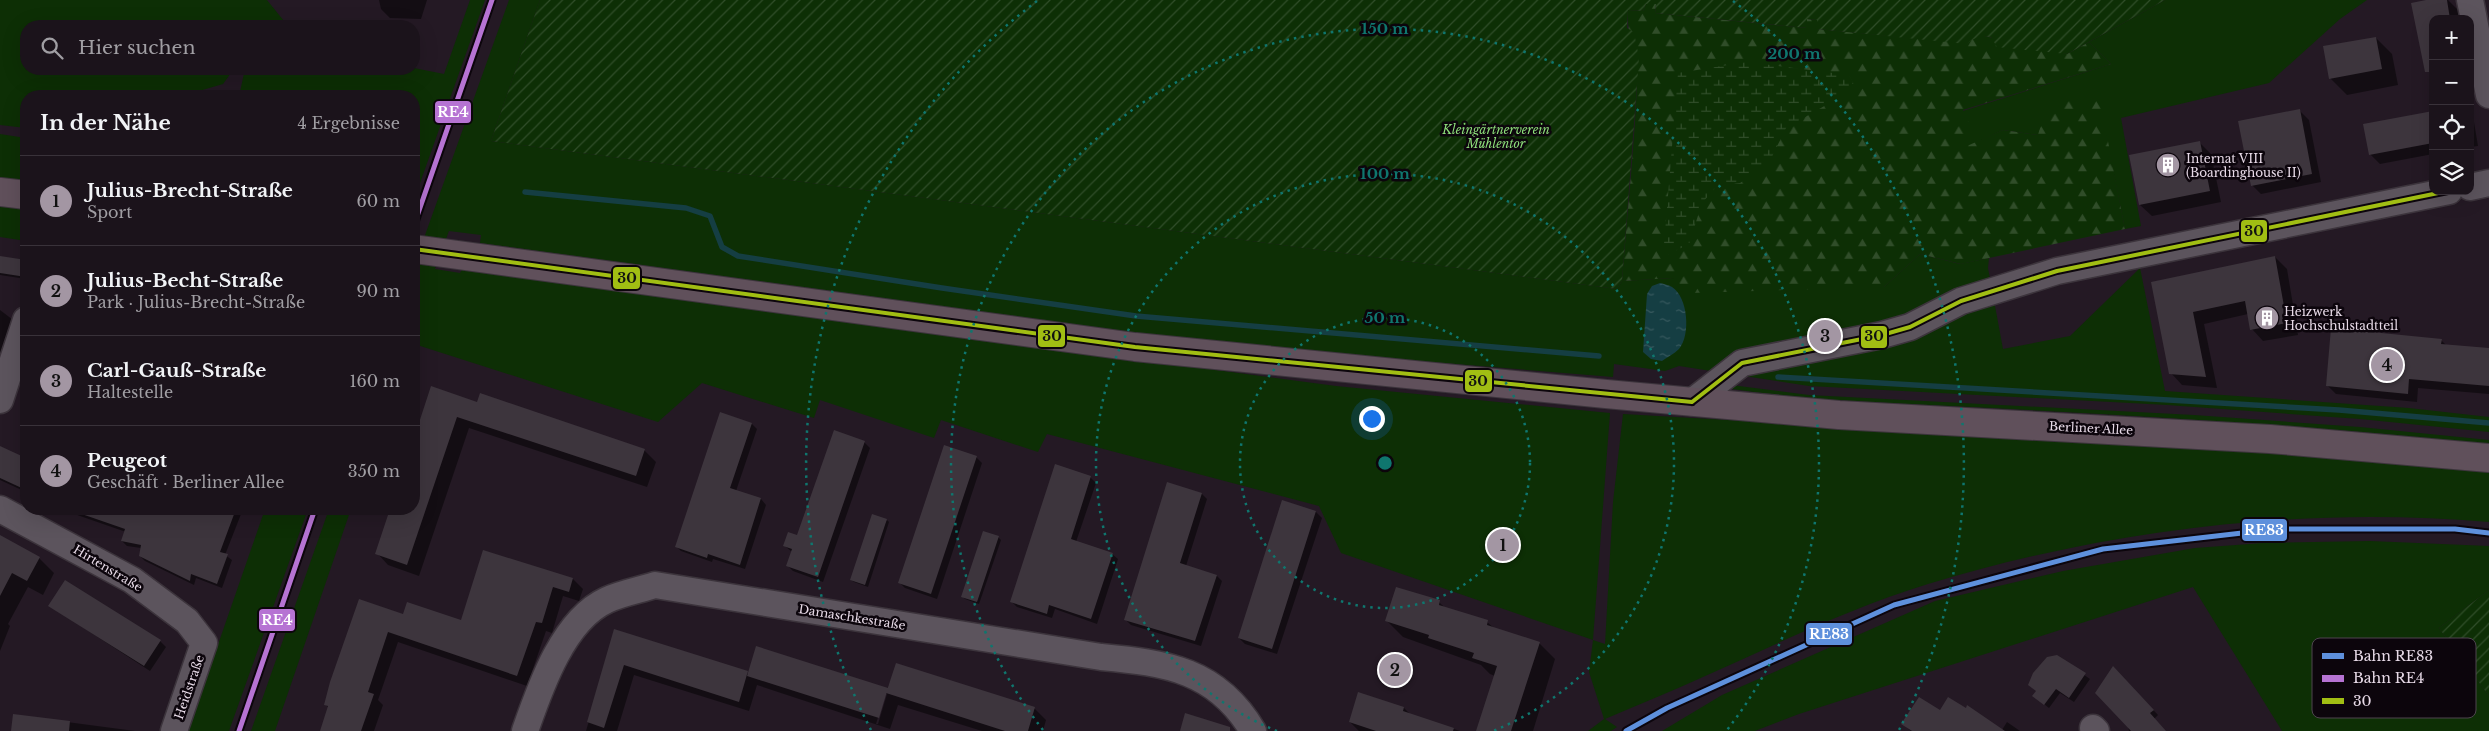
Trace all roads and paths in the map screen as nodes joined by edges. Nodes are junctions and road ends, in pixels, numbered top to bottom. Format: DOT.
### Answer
graph roads {
  1 [pos="2470,0"];
  2 [pos="2489,95"];
  3 [pos="2489,183"];
  4 [pos="2474,186"];
  5 [pos="0,192"];
  6 [pos="20,194"];
  7 [pos="2429,195"];
  8 [pos="420,250"];
  9 [pos="20,338"];
  10 [pos="0,400"];
  11 [pos="1692,402"];
  12 [pos="2489,458"];
  13 [pos="0,509"];
  14 [pos="204,643"];
  15 [pos="1248,721"];
  16 [pos="174,731"];
  17 [pos="525,731"];
  1 -- 2 [label="street"];
  3 -- 4 [label="street"];
  5 -- 6 [label="main road"];
  7 -- 11 [label="street"];
  8 -- 11 [label="main road, Berliner Allee"];
  9 -- 10 [label="street"];
  11 -- 12 [label="main road, Berliner Allee"];
  13 -- 14 [label="street, Hirtenstraße"];
  14 -- 16 [label="street, Heidstraße"];
  15 -- 17 [label="street, Damaschkestraße"];
}
